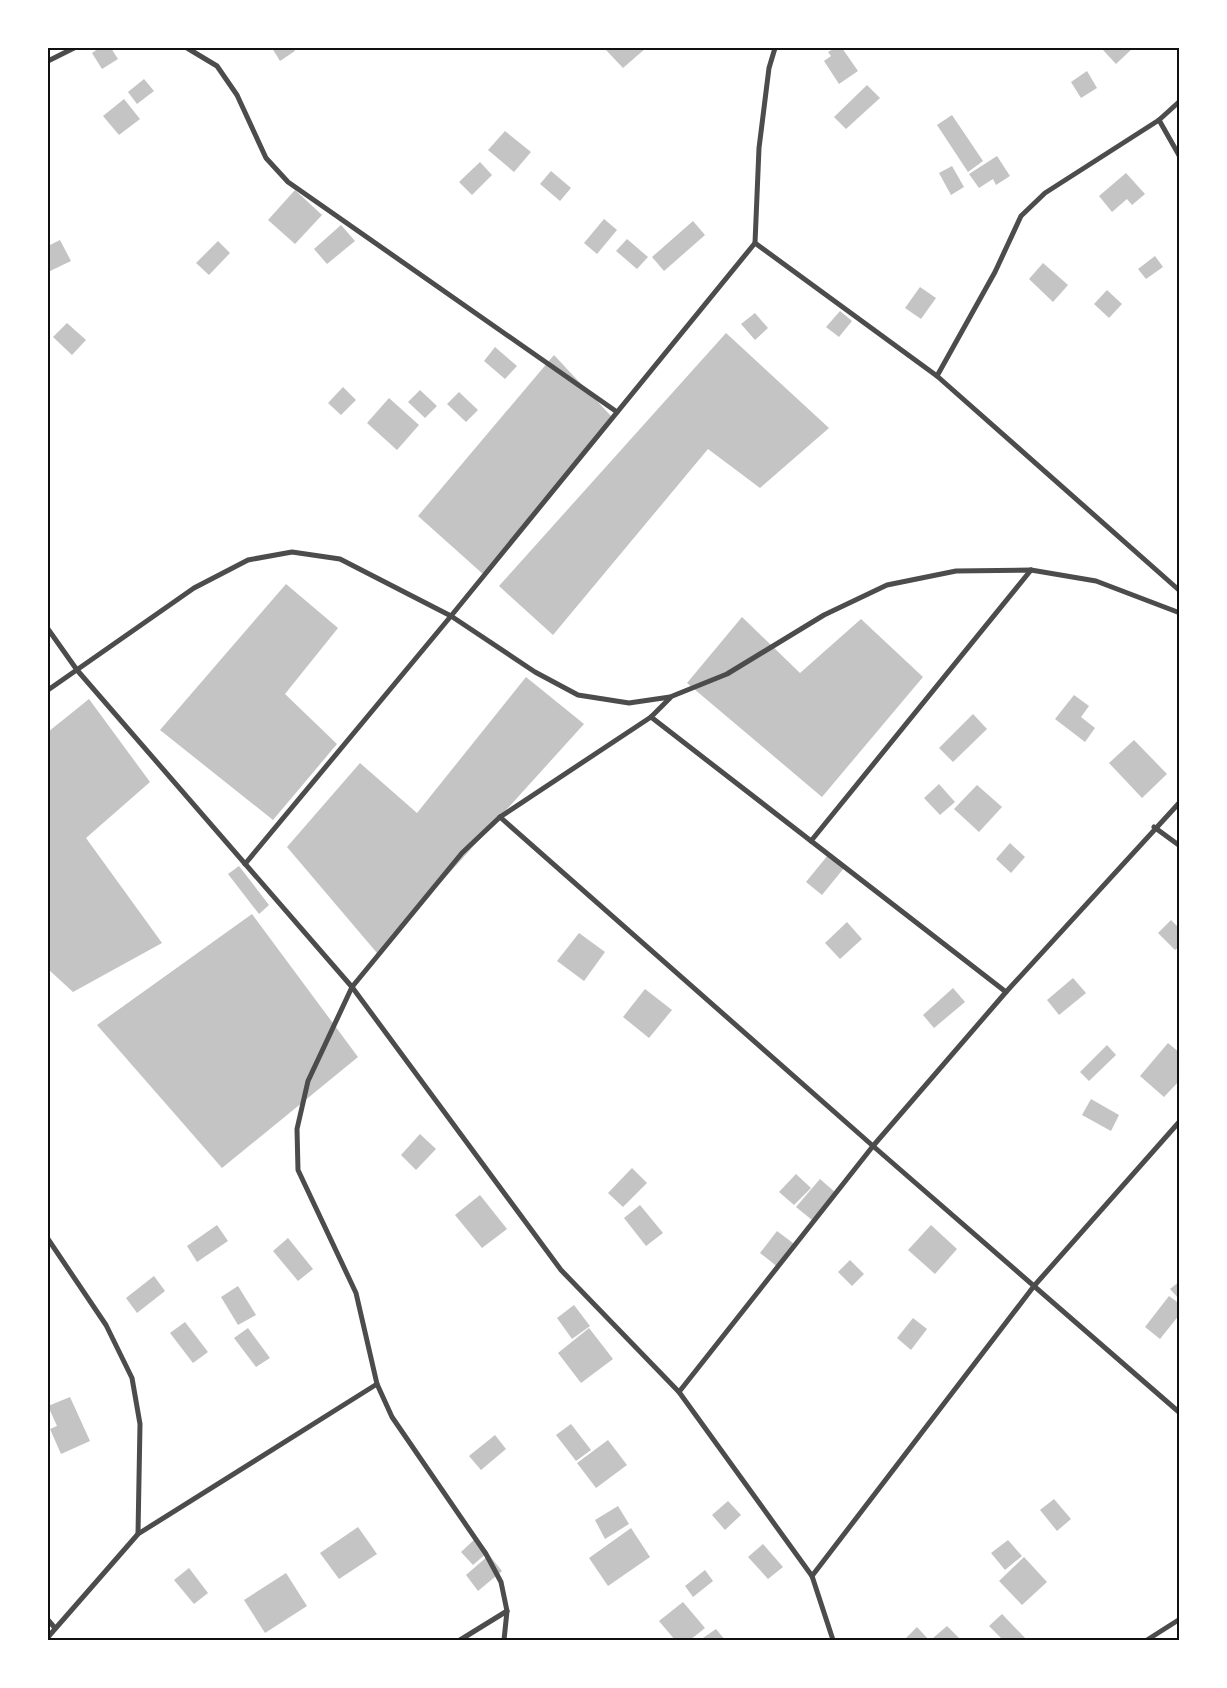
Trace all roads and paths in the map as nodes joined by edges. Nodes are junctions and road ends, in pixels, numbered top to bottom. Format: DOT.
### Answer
graph roads {
  1 [pos="74,48"];
  2 [pos="187,48"];
  3 [pos="775,48"];
  4 [pos="48,61"];
  5 [pos="1180,101"];
  6 [pos="1159,120"];
  7 [pos="1180,157"];
  8 [pos="755,242"];
  9 [pos="937,376"];
  10 [pos="617,412"];
  11 [pos="1031,570"];
  12 [pos="1180,591"];
  13 [pos="1180,614"];
  14 [pos="451,616"];
  15 [pos="48,629"];
  16 [pos="77,670"];
  17 [pos="48,690"];
  18 [pos="670,697"];
  19 [pos="651,717"];
  20 [pos="1180,802"];
  21 [pos="500,817"];
  22 [pos="1154,827"];
  23 [pos="811,840"];
  24 [pos="1180,846"];
  25 [pos="245,864"];
  26 [pos="352,988"];
  27 [pos="1006,992"];
  28 [pos="1180,1120"];
  29 [pos="1174,1127"];
  30 [pos="1180,1131"];
  31 [pos="873,1146"];
  32 [pos="48,1239"];
  33 [pos="1034,1286"];
  34 [pos="377,1384"];
  35 [pos="679,1392"];
  36 [pos="1180,1413"];
  37 [pos="138,1534"];
  38 [pos="812,1576"];
  39 [pos="507,1611"];
  40 [pos="1180,1619"];
  41 [pos="48,1620"];
  42 [pos="55,1628"];
  43 [pos="48,1637"];
  44 [pos="460,1640"];
  45 [pos="504,1640"];
  46 [pos="833,1640"];
  47 [pos="1147,1640"];
  1 -- 4 [label="street"];
  2 -- 10 [label="street"];
  3 -- 8 [label="street"];
  5 -- 6 [label="street"];
  6 -- 7 [label="street"];
  6 -- 9 [label="street"];
  8 -- 9 [label="street"];
  8 -- 10 [label="street"];
  9 -- 12 [label="street"];
  10 -- 14 [label="street"];
  11 -- 13 [label="street"];
  11 -- 18 [label="street"];
  11 -- 23 [label="street"];
  14 -- 16 [label="street"];
  14 -- 18 [label="street"];
  14 -- 25 [label="street"];
  15 -- 16 [label="street"];
  16 -- 17 [label="street"];
  16 -- 25 [label="street"];
  18 -- 19 [label="street"];
  19 -- 21 [label="street"];
  19 -- 23 [label="street"];
  20 -- 22 [label="street"];
  21 -- 26 [label="street"];
  21 -- 31 [label="street"];
  22 -- 24 [label="street"];
  22 -- 27 [label="street"];
  23 -- 27 [label="street"];
  25 -- 26 [label="street"];
  26 -- 34 [label="street"];
  26 -- 35 [label="street"];
  27 -- 31 [label="street"];
  28 -- 29 [label="street"];
  29 -- 30 [label="street"];
  29 -- 33 [label="street"];
  31 -- 33 [label="street"];
  31 -- 35 [label="street"];
  32 -- 37 [label="street"];
  33 -- 36 [label="street"];
  33 -- 38 [label="street"];
  34 -- 37 [label="street"];
  34 -- 39 [label="street"];
  35 -- 38 [label="street"];
  37 -- 42 [label="street"];
  38 -- 46 [label="street"];
  39 -- 44 [label="street"];
  39 -- 45 [label="street"];
  40 -- 47 [label="street"];
  41 -- 42 [label="street"];
  42 -- 43 [label="street"];
}
